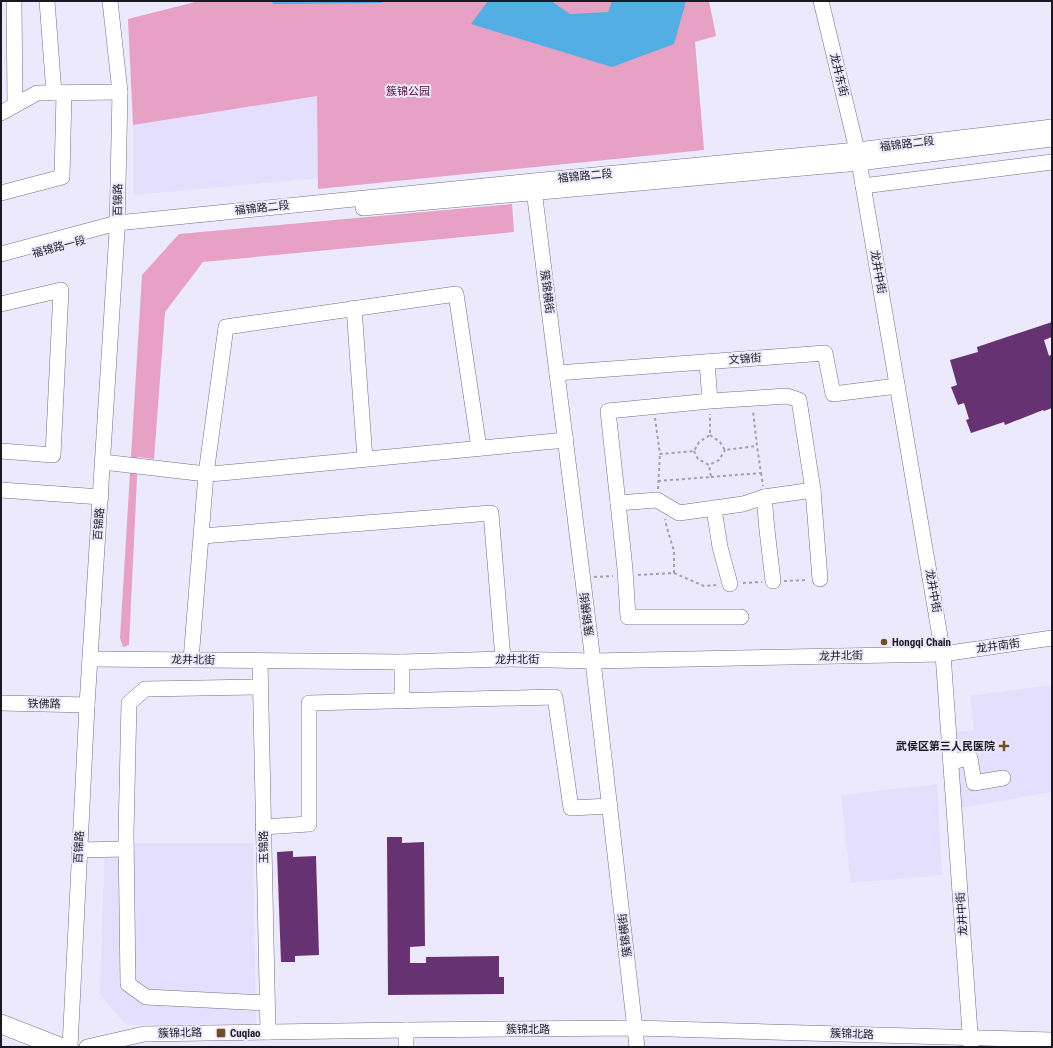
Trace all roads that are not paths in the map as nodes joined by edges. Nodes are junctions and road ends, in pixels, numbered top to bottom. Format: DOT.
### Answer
graph roads {
  1 [pos="14,1"];
  2 [pos="46,1"];
  3 [pos="110,1"];
  4 [pos="821,1"];
  5 [pos="120,92"];
  6 [pos="59,93"];
  7 [pos="15,105"];
  8 [pos="1,113"];
  9 [pos="1052,127"];
  10 [pos="1052,139"];
  11 [pos="858,156"];
  12 [pos="1052,162"];
  13 [pos="534,186"];
  14 [pos="863,186"];
  15 [pos="1,193"];
  16 [pos="118,227"];
  17 [pos="1,254"];
  18 [pos="1,262"];
  19 [pos="1,304"];
  20 [pos="354,308"];
  21 [pos="707,362"];
  22 [pos="557,373"];
  23 [pos="898,386"];
  24 [pos="710,401"];
  25 [pos="566,440"];
  26 [pos="479,448"];
  27 [pos="1,451"];
  28 [pos="365,459"];
  29 [pos="103,462"];
  30 [pos="206,474"];
  31 [pos="1,490"];
  32 [pos="813,490"];
  33 [pos="101,496"];
  34 [pos="764,497"];
  35 [pos="618,503"];
  36 [pos="714,509"];
  37 [pos="202,536"];
  38 [pos="820,579"];
  39 [pos="773,581"];
  40 [pos="730,584"];
  41 [pos="742,617"];
  42 [pos="1052,638"];
  43 [pos="943,654"];
  44 [pos="90,659"];
  45 [pos="503,659"];
  46 [pos="190,660"];
  47 [pos="593,661"];
  48 [pos="260,662"];
  49 [pos="402,662"];
  50 [pos="260,687"];
  51 [pos="402,701"];
  52 [pos="1,703"];
  53 [pos="87,705"];
  54 [pos="951,762"];
  55 [pos="1003,778"];
  56 [pos="610,806"];
  57 [pos="263,827"];
  58 [pos="126,849"];
  59 [pos="78,850"];
  60 [pos="267,1003"];
  61 [pos="1,1024"];
  62 [pos="635,1028"];
  63 [pos="406,1030"];
  64 [pos="268,1032"];
  65 [pos="1052,1040"];
  66 [pos="971,1042"];
  67 [pos="60,1047"];
  68 [pos="70,1047"];
  69 [pos="87,1047"];
  70 [pos="406,1047"];
  71 [pos="637,1047"];
  1 -- 7 [label="street"];
  2 -- 6 [label="street"];
  3 -- 5 [label="street, 百锦路"];
  4 -- 11 [label="street, 龙井东街"];
  5 -- 6 [label="street"];
  5 -- 16 [label="street, 百锦路"];
  6 -- 7 [label="street"];
  6 -- 15 [label="street"];
  7 -- 8 [label="street"];
  9 -- 11 [label="street, 福锦路二段"];
  10 -- 11 [label="street, 福锦路二段"];
  11 -- 13 [label="street, 福锦路二段"];
  11 -- 14 [label="street, 龙井中街"];
  12 -- 14 [label="street"];
  13 -- 16 [label="street, 福锦路二段"];
  13 -- 22 [label="street, 簇锦横街"];
  14 -- 23 [label="street, 龙井中街"];
  16 -- 17 [label="street, 福锦路一段"];
  16 -- 18 [label="street, 福锦路一段"];
  16 -- 29 [label="street, 百锦路"];
  19 -- 27 [label="street"];
  20 -- 26 [label="street"];
  20 -- 28 [label="street"];
  20 -- 30 [label="street"];
  21 -- 22 [label="street, 文锦街"];
  21 -- 23 [label="street, 文锦街"];
  21 -- 24 [label="street"];
  22 -- 25 [label="street, 簇锦横街"];
  23 -- 43 [label="street, 龙井中街"];
  24 -- 32 [label="street"];
  24 -- 35 [label="street"];
  25 -- 26 [label="street"];
  25 -- 47 [label="street, 簇锦横街"];
  26 -- 28 [label="street"];
  28 -- 30 [label="street"];
  29 -- 30 [label="street"];
  29 -- 33 [label="street, 百锦路"];
  30 -- 37 [label="street"];
  31 -- 33 [label="street"];
  32 -- 34 [label="street"];
  32 -- 38 [label="street"];
  33 -- 44 [label="street, 百锦路"];
  34 -- 36 [label="street"];
  34 -- 39 [label="street"];
  35 -- 36 [label="street"];
  35 -- 41 [label="street"];
  36 -- 40 [label="street"];
  37 -- 45 [label="street"];
  37 -- 46 [label="street"];
  42 -- 43 [label="street, 龙井南街"];
  43 -- 47 [label="street, 龙井北街"];
  43 -- 54 [label="street, 龙井中街"];
  44 -- 46 [label="street, 龙井北街"];
  44 -- 53 [label="street, 百锦路"];
  45 -- 47 [label="street, 龙井北街"];
  45 -- 49 [label="street, 龙井北街"];
  46 -- 48 [label="street, 龙井北街"];
  47 -- 56 [label="street, 簇锦横街"];
  48 -- 49 [label="street, 龙井北街"];
  48 -- 50 [label="street, 玉锦路"];
  49 -- 51 [label="street"];
  50 -- 57 [label="street, 玉锦路"];
  50 -- 58 [label="street"];
  51 -- 56 [label="street"];
  51 -- 57 [label="street"];
  52 -- 53 [label="street, 铁佛路"];
  53 -- 59 [label="street, 百锦路"];
  54 -- 55 [label="street"];
  54 -- 66 [label="street, 龙井中街"];
  56 -- 62 [label="street, 簇锦横街"];
  57 -- 60 [label="street, 玉锦路"];
  58 -- 59 [label="street"];
  58 -- 60 [label="street"];
  59 -- 68 [label="street, 百锦路"];
  60 -- 64 [label="street, 玉锦路"];
  61 -- 67 [label="main road"];
  62 -- 63 [label="street, 簇锦北路"];
  62 -- 66 [label="street, 簇锦北路"];
  62 -- 71 [label="street, 簇锦横街"];
  63 -- 64 [label="street, 簇锦北路"];
  63 -- 70 [label="street"];
  64 -- 69 [label="street, 簇锦北路"];
  65 -- 66 [label="street, 簇锦北路"];
}
